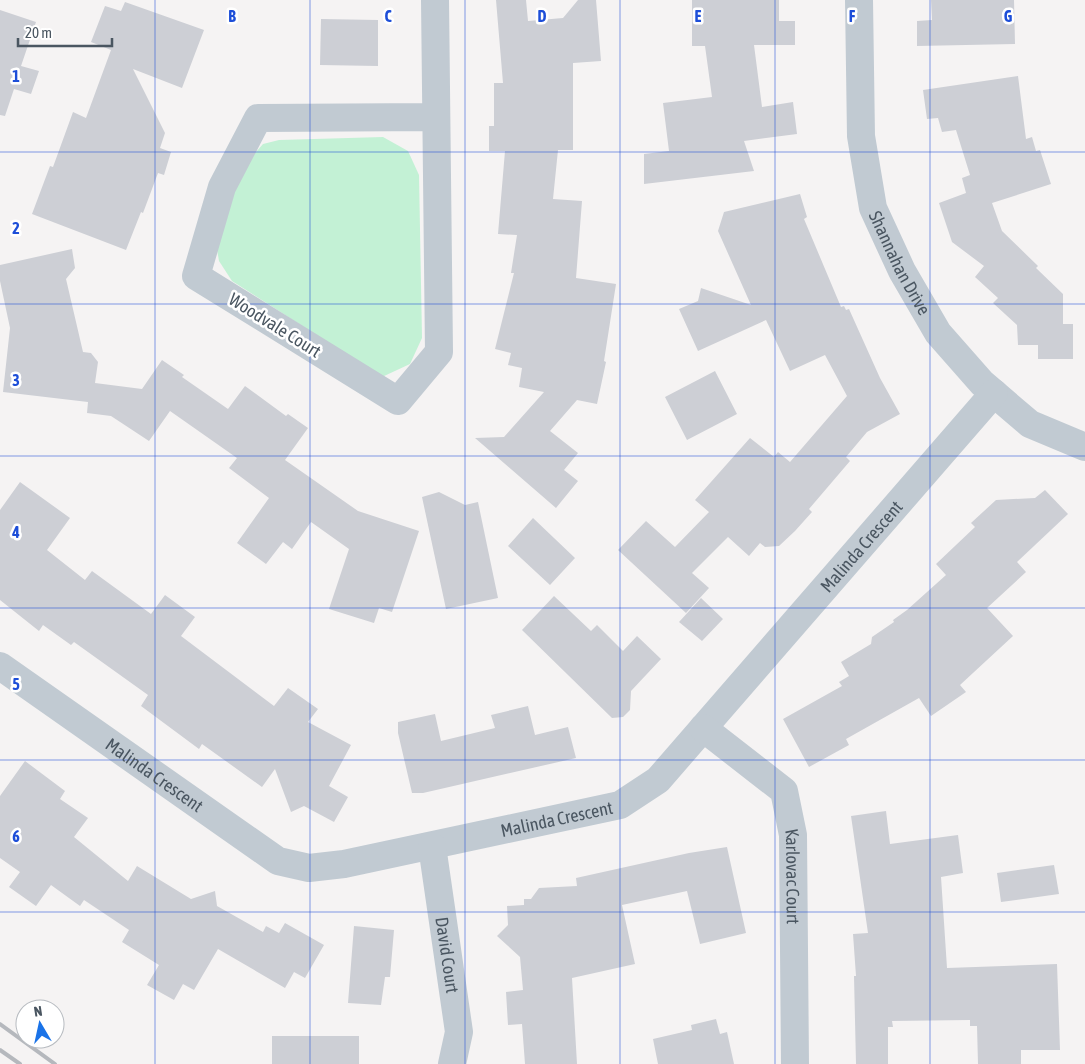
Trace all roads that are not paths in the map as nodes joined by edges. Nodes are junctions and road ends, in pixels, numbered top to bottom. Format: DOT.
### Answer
graph roads {
  1 [pos="435,0"];
  2 [pos="860,0"];
  3 [pos="436,117"];
  4 [pos="994,393"];
  5 [pos="1085,447"];
  6 [pos="0,666"];
  7 [pos="703,728"];
  8 [pos="432,846"];
  9 [pos="452,1064"];
  10 [pos="795,1064"];
  1 -- 3 [label="street, Woodvale Court"];
  2 -- 4 [label="street, Shannahan Drive"];
  3 -- 3 [label="street, Woodvale Court"];
  4 -- 5 [label="street, Shannahan Drive"];
  4 -- 7 [label="street, Malinda Crescent"];
  6 -- 8 [label="street, Malinda Crescent"];
  7 -- 8 [label="street, Malinda Crescent"];
  7 -- 10 [label="street, Karlovac Court"];
  8 -- 9 [label="street, David Court"];
}
